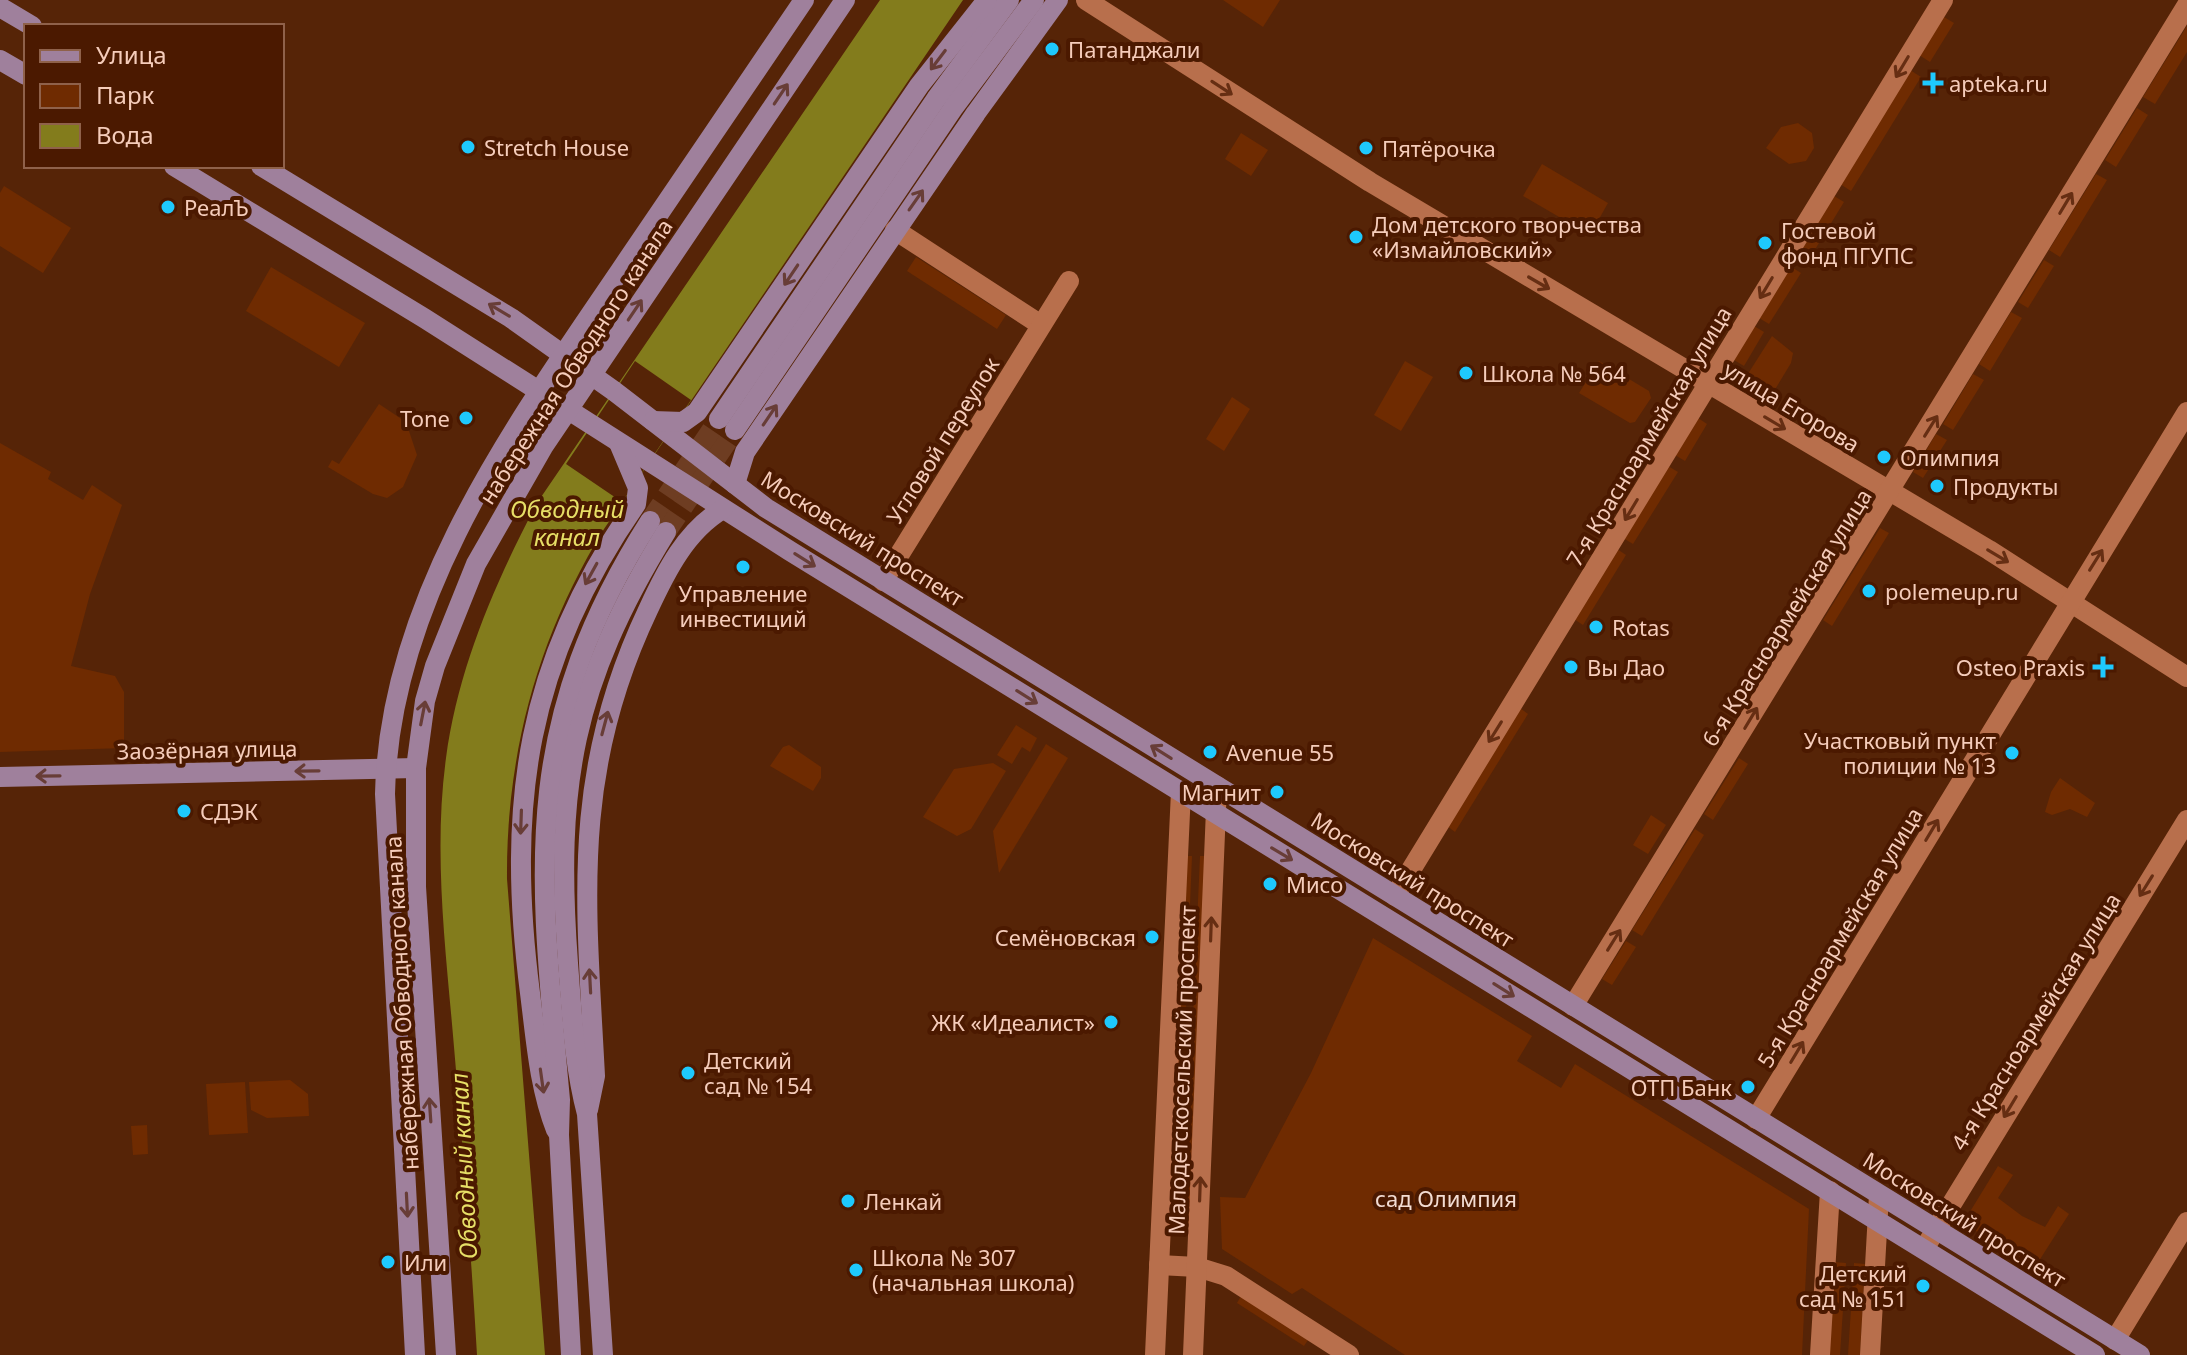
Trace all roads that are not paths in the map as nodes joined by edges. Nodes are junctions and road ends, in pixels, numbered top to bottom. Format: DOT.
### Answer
graph roads {
  1 [pos="804,0"];
  2 [pos="845,0"];
  3 [pos="987,0"];
  4 [pos="1009,0"];
  5 [pos="1034,0"];
  6 [pos="1058,0"];
  7 [pos="1086,0"];
  8 [pos="1943,0"];
  9 [pos="2187,5"];
  10 [pos="0,7"];
  11 [pos="29,24"];
  12 [pos="0,60"];
  13 [pos="24,74"];
  14 [pos="177,168"];
  15 [pos="264,168"];
  16 [pos="895,230"];
  17 [pos="1069,281"];
  18 [pos="1041,325"];
  19 [pos="563,354"];
  20 [pos="592,375"];
  21 [pos="1708,383"];
  22 [pos="539,393"];
  23 [pos="567,411"];
  24 [pos="2187,412"];
  25 [pos="672,428"];
  26 [pos="619,443"];
  27 [pos="735,484"];
  28 [pos="1891,493"];
  29 [pos="723,509"];
  30 [pos="883,581"];
  31 [pos="2071,602"];
  32 [pos="2187,677"];
  33 [pos="416,768"];
  34 [pos="385,769"];
  35 [pos="0,777"];
  36 [pos="1217,786"];
  37 [pos="1181,791"];
  38 [pos="1216,813"];
  39 [pos="2187,820"];
  40 [pos="1395,896"];
  41 [pos="1573,1006"];
  42 [pos="587,1114"];
  43 [pos="1756,1119"];
  44 [pos="559,1135"];
  45 [pos="1830,1191"];
  46 [pos="1879,1195"];
  47 [pos="1878,1221"];
  48 [pos="2187,1222"];
  49 [pos="1935,1229"];
  50 [pos="1924,1249"];
  51 [pos="1159,1265"];
  52 [pos="1197,1267"];
  53 [pos="2115,1340"];
  54 [pos="415,1355"];
  55 [pos="446,1355"];
  56 [pos="571,1355"];
  57 [pos="603,1355"];
  58 [pos="1155,1355"];
  59 [pos="1193,1355"];
  60 [pos="1349,1355"];
  61 [pos="1820,1355"];
  62 [pos="1870,1355"];
  63 [pos="2095,1355"];
  64 [pos="2140,1355"];
  1 -- 19 [label="main road, набережная Обводного канала"];
  20 -- 2 [label="main road, набережная Обводного канала, one-way"];
  3 -- 25 [label="main road, one-way"];
  4 -- 5 [label="main road"];
  16 -- 6 [label="main road, one-way"];
  7 -- 21 [label="street, улица Егорова, one-way"];
  8 -- 21 [label="street, 7-я Красноармейская улица, one-way"];
  28 -- 9 [label="street, 6-я Красноармейская улица, one-way"];
  10 -- 11 [label="main road"];
  12 -- 13 [label="main road"];
  14 -- 22 [label="main road"];
  19 -- 15 [label="main road, one-way"];
  16 -- 18 [label="street"];
  27 -- 16 [label="main road, one-way"];
  17 -- 18 [label="street, Угловой переулок"];
  18 -- 30 [label="street, Угловой переулок"];
  19 -- 20 [label="main road"];
  19 -- 22 [label="main road, набережная Обводного канала"];
  20 -- 23 [label="main road, набережная Обводного канала"];
  20 -- 25 [label="main road"];
  21 -- 28 [label="street, улица Егорова, one-way"];
  21 -- 40 [label="street, 7-я Красноармейская улица, one-way"];
  22 -- 23 [label="main road"];
  22 -- 34 [label="main road, набережная Обводного канала"];
  23 -- 26 [label="main road"];
  33 -- 23 [label="main road, набережная Обводного канала, one-way"];
  31 -- 24 [label="street, 5-я Красноармейская улица, one-way"];
  25 -- 27 [label="main road, Московский проспект"];
  26 -- 29 [label="main road"];
  26 -- 44 [label="main road, one-way"];
  27 -- 30 [label="main road, Московский проспект"];
  28 -- 31 [label="street, улица Егорова, one-way"];
  41 -- 28 [label="street, 6-я Красноармейская улица, one-way"];
  29 -- 37 [label="main road, one-way"];
  42 -- 29 [label="main road, one-way"];
  36 -- 30 [label="main road, Московский проспект, one-way"];
  31 -- 32 [label="street, улица Егорова"];
  43 -- 31 [label="street, 5-я Красноармейская улица, one-way"];
  33 -- 34 [label="main road, Заозёрная улица"];
  55 -- 33 [label="main road, набережная Обводного канала, one-way"];
  34 -- 35 [label="main road, Заозёрная улица, one-way"];
  34 -- 54 [label="main road, набережная Обводного канала, one-way"];
  36 -- 38 [label="street, Малодетскосельский проспект"];
  36 -- 40 [label="main road, Московский проспект"];
  37 -- 38 [label="main road"];
  37 -- 51 [label="street, Малодетскосельский проспект"];
  38 -- 45 [label="main road, one-way"];
  52 -- 38 [label="street, Малодетскосельский проспект, one-way"];
  39 -- 49 [label="street, 4-я Красноармейская улица, one-way"];
  40 -- 41 [label="main road, Московский проспект"];
  41 -- 43 [label="main road, Московский проспект"];
  42 -- 44 [label="main road"];
  42 -- 57 [label="main road"];
  43 -- 46 [label="main road, Московский проспект"];
  44 -- 56 [label="main road"];
  45 -- 47 [label="main road"];
  45 -- 61 [label="street"];
  46 -- 47 [label="street"];
  46 -- 49 [label="main road, Московский проспект"];
  47 -- 50 [label="main road"];
  47 -- 62 [label="street"];
  48 -- 53 [label="street"];
  49 -- 50 [label="street, 4-я Красноармейская улица"];
  49 -- 53 [label="main road, Московский проспект"];
  50 -- 63 [label="main road"];
  51 -- 52 [label="street"];
  51 -- 58 [label="street, Малодетскосельский проспект"];
  52 -- 59 [label="street, Малодетскосельский проспект"];
  52 -- 60 [label="street"];
  53 -- 64 [label="main road, Московский проспект"];
}
